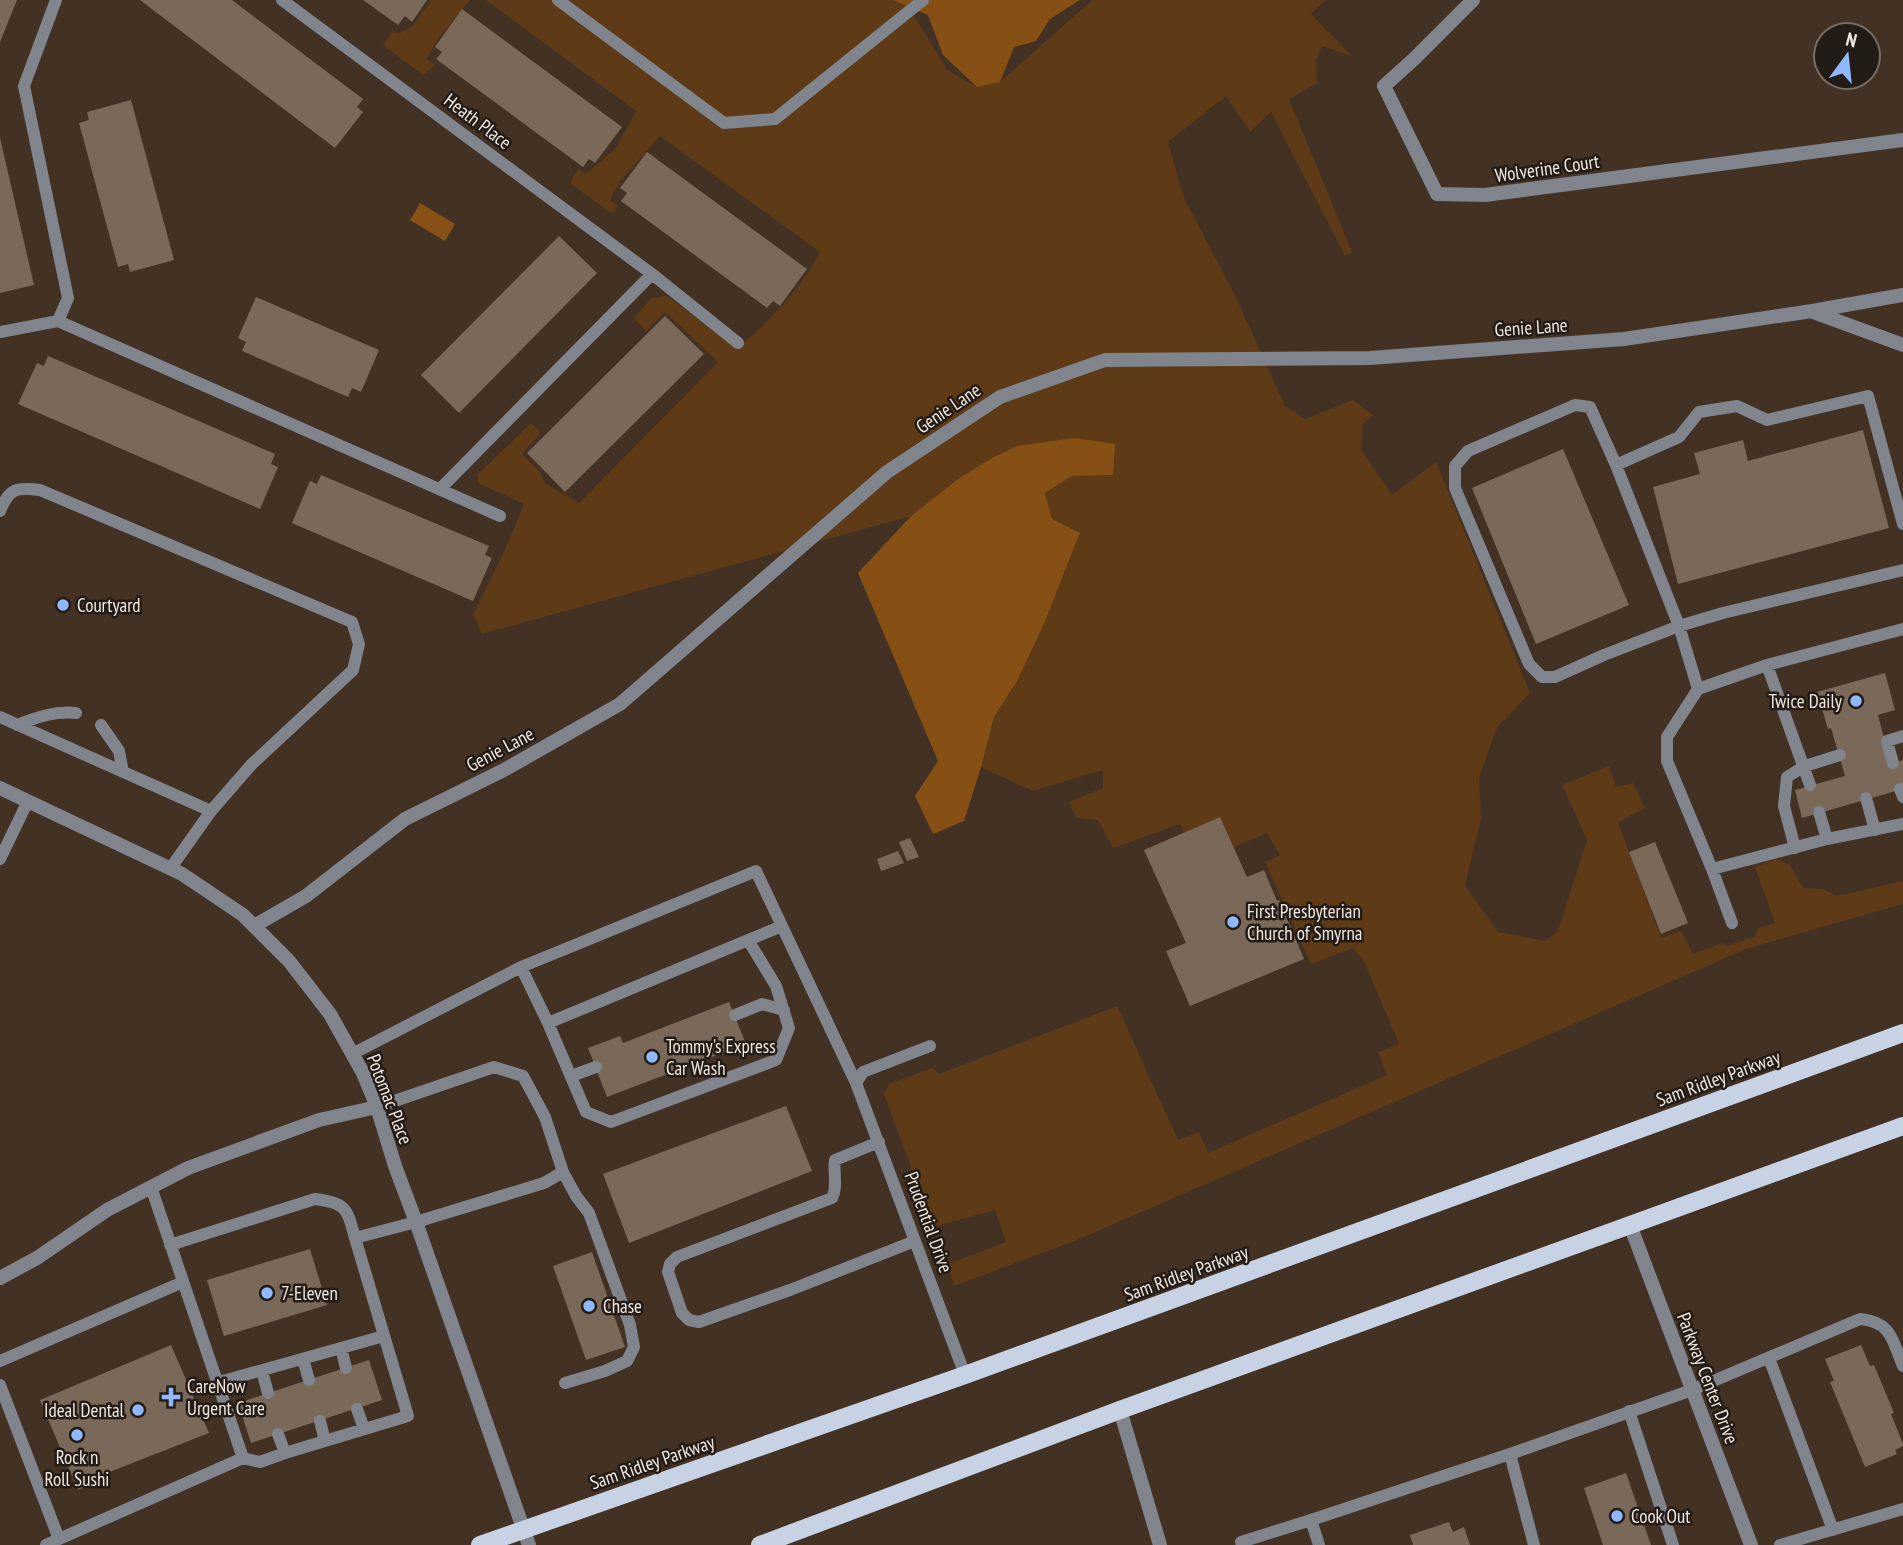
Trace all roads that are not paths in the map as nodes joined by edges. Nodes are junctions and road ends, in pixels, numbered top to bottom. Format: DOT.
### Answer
graph roads {
  1 [pos="56,0"];
  2 [pos="282,0"];
  3 [pos="558,0"];
  4 [pos="923,0"];
  5 [pos="1473,0"];
  6 [pos="1903,140"];
  7 [pos="652,274"];
  8 [pos="1903,295"];
  9 [pos="1812,311"];
  10 [pos="58,321"];
  11 [pos="0,332"];
  12 [pos="738,343"];
  13 [pos="1903,345"];
  14 [pos="1616,465"];
  15 [pos="440,489"];
  16 [pos="0,511"];
  17 [pos="500,516"];
  18 [pos="1903,524"];
  19 [pos="1903,570"];
  20 [pos="1679,626"];
  21 [pos="1903,629"];
  22 [pos="1767,665"];
  23 [pos="1698,689"];
  24 [pos="76,713"];
  25 [pos="0,717"];
  26 [pos="101,724"];
  27 [pos="18,725"];
  28 [pos="1903,736"];
  29 [pos="1840,755"];
  30 [pos="1893,763"];
  31 [pos="1805,766"];
  32 [pos="123,772"];
  33 [pos="1810,785"];
  34 [pos="0,788"];
  35 [pos="1866,798"];
  36 [pos="28,801"];
  37 [pos="211,811"];
  38 [pos="1819,812"];
  39 [pos="1903,824"];
  40 [pos="1874,830"];
  41 [pos="1827,839"];
  42 [pos="1795,848"];
  43 [pos="0,859"];
  44 [pos="170,869"];
  45 [pos="1712,869"];
  46 [pos="1732,923"];
  47 [pos="254,926"];
  48 [pos="782,926"];
  49 [pos="748,940"];
  50 [pos="521,967"];
  51 [pos="784,1010"];
  52 [pos="735,1015"];
  53 [pos="548,1023"];
  54 [pos="1903,1033"];
  55 [pos="930,1046"];
  56 [pos="352,1054"];
  57 [pos="596,1066"];
  58 [pos="571,1076"];
  59 [pos="856,1083"];
  60 [pos="377,1107"];
  61 [pos="1903,1126"];
  62 [pos="878,1142"];
  63 [pos="564,1172"];
  64 [pos="151,1187"];
  65 [pos="416,1222"];
  66 [pos="1630,1225"];
  67 [pos="355,1238"];
  68 [pos="915,1241"];
  69 [pos="170,1245"];
  70 [pos="0,1278"];
  71 [pos="183,1282"];
  72 [pos="384,1336"];
  73 [pos="341,1348"];
  74 [pos="1769,1358"];
  75 [pos="303,1359"];
  76 [pos="0,1361"];
  77 [pos="1903,1366"];
  78 [pos="346,1368"];
  79 [pos="262,1371"];
  80 [pos="965,1375"];
  81 [pos="309,1380"];
  82 [pos="216,1383"];
  83 [pos="565,1383"];
  84 [pos="0,1385"];
  85 [pos="1692,1390"];
  86 [pos="268,1393"];
  87 [pos="357,1409"];
  88 [pos="1119,1410"];
  89 [pos="1629,1411"];
  90 [pos="320,1421"];
  91 [pos="364,1429"];
  92 [pos="278,1434"];
  93 [pos="325,1441"];
  94 [pos="285,1453"];
  95 [pos="1510,1454"];
  96 [pos="243,1458"];
  97 [pos="1903,1509"];
  98 [pos="1311,1520"];
  99 [pos="1833,1530"];
  100 [pos="526,1537"];
  101 [pos="59,1539"];
  102 [pos="46,1545"];
  103 [pos="480,1545"];
  104 [pos="760,1545"];
  105 [pos="1160,1545"];
  106 [pos="1242,1545"];
  107 [pos="1319,1545"];
  108 [pos="1534,1545"];
  109 [pos="1673,1545"];
  110 [pos="1751,1545"];
  111 [pos="1780,1545"];
  1 -- 10 [label="lane"];
  2 -- 7 [label="lane, Heath Place"];
  3 -- 4 [label="lane"];
  5 -- 6 [label="street, Wolverine Court"];
  7 -- 12 [label="lane, Heath Place"];
  7 -- 15 [label="lane"];
  8 -- 9 [label="street, Genie Lane"];
  9 -- 13 [label="street, Genie Lane"];
  9 -- 47 [label="street, Genie Lane"];
  10 -- 11 [label="lane"];
  10 -- 15 [label="lane"];
  14 -- 18 [label="lane"];
  14 -- 20 [label="lane"];
  14 -- 20 [label="lane"];
  15 -- 17 [label="lane"];
  16 -- 37 [label="lane"];
  19 -- 20 [label="lane"];
  20 -- 23 [label="lane"];
  21 -- 22 [label="lane"];
  22 -- 23 [label="lane"];
  22 -- 31 [label="lane"];
  23 -- 45 [label="lane"];
  24 -- 27 [label="lane"];
  25 -- 27 [label="lane"];
  26 -- 32 [label="lane"];
  27 -- 32 [label="lane"];
  28 -- 30 [label="lane"];
  29 -- 31 [label="lane"];
  31 -- 33 [label="lane"];
  31 -- 42 [label="lane"];
  32 -- 37 [label="lane"];
  34 -- 36 [label="street, Potomac Place"];
  35 -- 40 [label="lane"];
  36 -- 43 [label="lane"];
  36 -- 44 [label="street, Potomac Place"];
  37 -- 44 [label="lane"];
  38 -- 41 [label="lane"];
  39 -- 40 [label="lane"];
  40 -- 41 [label="lane"];
  41 -- 42 [label="lane"];
  42 -- 45 [label="lane"];
  44 -- 47 [label="street, Potomac Place"];
  45 -- 46 [label="lane"];
  47 -- 56 [label="street, Potomac Place"];
  48 -- 49 [label="lane"];
  48 -- 50 [label="lane, Prudential Drive"];
  48 -- 59 [label="lane, Prudential Drive"];
  49 -- 51 [label="lane"];
  49 -- 53 [label="lane"];
  50 -- 53 [label="lane"];
  50 -- 56 [label="lane"];
  51 -- 52 [label="lane"];
  51 -- 58 [label="lane"];
  53 -- 58 [label="lane"];
  54 -- 80 [label="main road, Sam Ridley Parkway"];
  55 -- 59 [label="lane"];
  56 -- 60 [label="street, Potomac Place"];
  57 -- 58 [label="lane"];
  59 -- 62 [label="lane, Prudential Drive"];
  60 -- 63 [label="lane"];
  60 -- 64 [label="street"];
  60 -- 65 [label="street, Potomac Place"];
  61 -- 66 [label="main road"];
  62 -- 68 [label="lane, Prudential Drive"];
  62 -- 68 [label="lane"];
  63 -- 65 [label="lane"];
  63 -- 83 [label="lane"];
  64 -- 69 [label="lane"];
  64 -- 70 [label="street"];
  65 -- 67 [label="lane"];
  65 -- 100 [label="street, Potomac Place"];
  66 -- 85 [label="street, Parkway Center Drive"];
  66 -- 88 [label="main road"];
  67 -- 69 [label="lane"];
  67 -- 72 [label="lane"];
  68 -- 80 [label="lane, Prudential Drive"];
  69 -- 71 [label="lane"];
  71 -- 76 [label="lane"];
  71 -- 82 [label="lane"];
  72 -- 73 [label="lane"];
  72 -- 91 [label="lane"];
  73 -- 75 [label="lane"];
  73 -- 78 [label="lane"];
  74 -- 77 [label="lane"];
  74 -- 85 [label="lane"];
  74 -- 99 [label="lane"];
  75 -- 79 [label="lane"];
  75 -- 81 [label="lane"];
  79 -- 82 [label="lane"];
  79 -- 86 [label="lane"];
  80 -- 100 [label="main road, Sam Ridley Parkway"];
  82 -- 96 [label="lane"];
  84 -- 101 [label="lane"];
  85 -- 89 [label="lane"];
  85 -- 110 [label="street, Parkway Center Drive"];
  87 -- 91 [label="lane"];
  88 -- 104 [label="main road"];
  88 -- 105 [label="street"];
  89 -- 95 [label="lane"];
  89 -- 109 [label="lane"];
  90 -- 93 [label="lane"];
  91 -- 93 [label="lane"];
  92 -- 94 [label="lane"];
  93 -- 94 [label="lane"];
  94 -- 96 [label="lane"];
  95 -- 98 [label="lane"];
  95 -- 108 [label="lane"];
  96 -- 101 [label="lane"];
  97 -- 99 [label="lane"];
  98 -- 106 [label="lane"];
  98 -- 107 [label="lane"];
  99 -- 111 [label="lane"];
  100 -- 103 [label="main road, Sam Ridley Parkway"];
  101 -- 102 [label="lane"];
}
